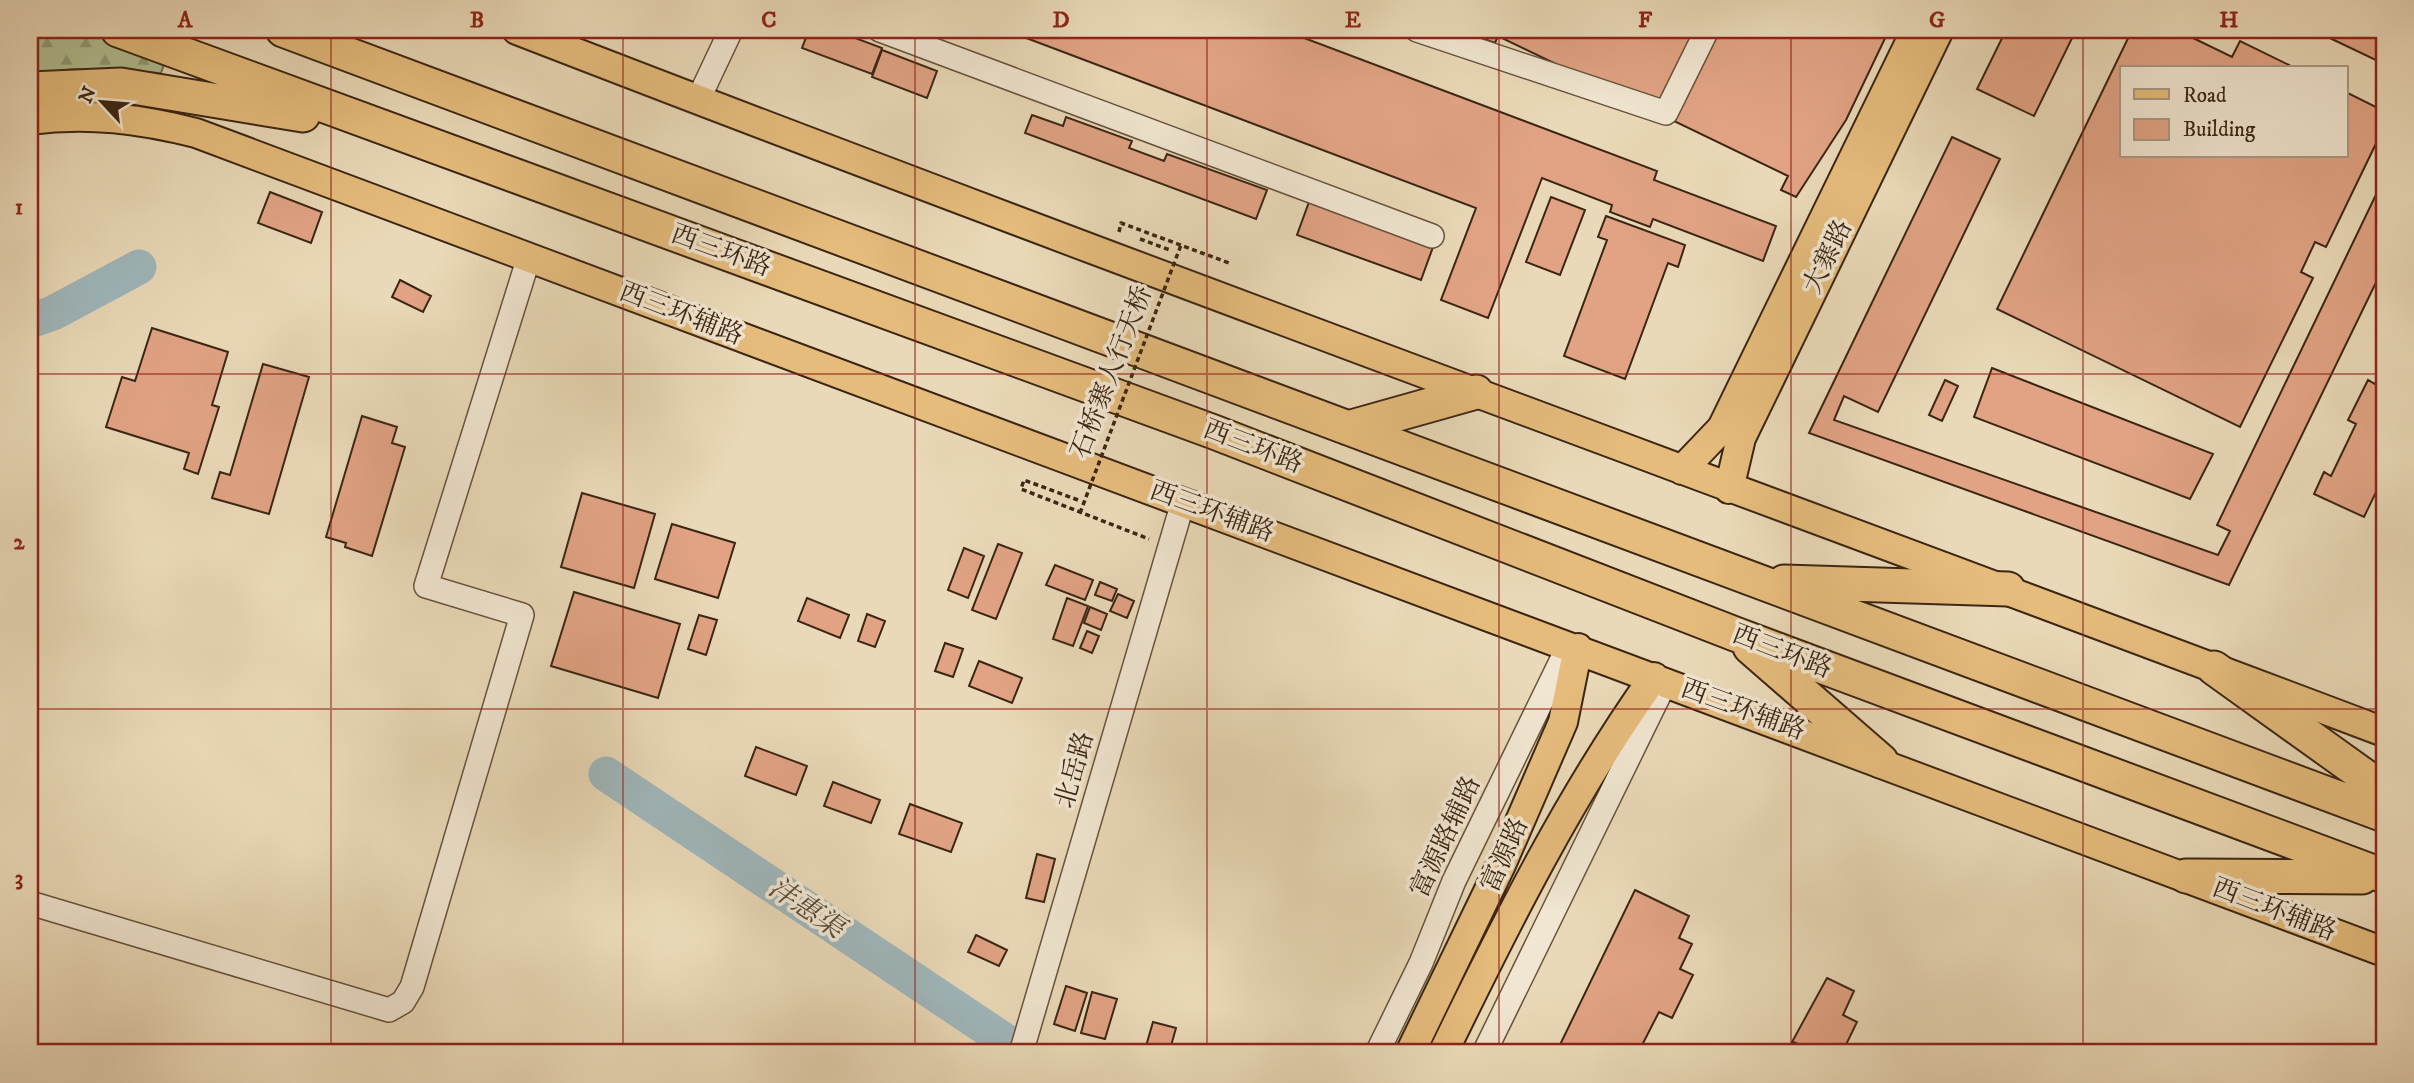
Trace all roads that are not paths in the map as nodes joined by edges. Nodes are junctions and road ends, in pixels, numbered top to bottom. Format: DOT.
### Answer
graph roads {
  1 [pos="118,30"];
  2 [pos="283,30"];
  3 [pos="350,30"];
  4 [pos="517,30"];
  5 [pos="731,30"];
  6 [pos="880,30"];
  7 [pos="1417,30"];
  8 [pos="1707,30"];
  9 [pos="1916,30"];
  10 [pos="1939,30"];
  11 [pos="30,89"];
  12 [pos="698,100"];
  13 [pos="489,109"];
  14 [pos="30,120"];
  15 [pos="392,131"];
  16 [pos="1432,236"];
  17 [pos="528,257"];
  18 [pos="1476,392"];
  19 [pos="1348,428"];
  20 [pos="1682,470"];
  21 [pos="1729,489"];
  22 [pos="1183,502"];
  23 [pos="1753,581"];
  24 [pos="2008,589"];
  25 [pos="1735,634"];
  26 [pos="1574,647"];
  27 [pos="2214,668"];
  28 [pos="1660,679"];
  29 [pos="2384,732"];
  30 [pos="1881,761"];
  31 [pos="2384,790"];
  32 [pos="2384,815"];
  33 [pos="2186,876"];
  34 [pos="2384,877"];
  35 [pos="30,903"];
  36 [pos="2384,953"];
  37 [pos="1021,1053"];
  38 [pos="1377,1053"];
  39 [pos="1410,1053"];
  40 [pos="1443,1053"];
  41 [pos="1483,1053"];
  1 -- 15 [label="highway, 西三环路"];
  2 -- 13 [label="highway, 西三环路"];
  3 -- 13 [label="highway"];
  4 -- 12 [label="main road"];
  5 -- 12 [label="street"];
  6 -- 16 [label="street"];
  7 -- 8 [label="street"];
  9 -- 20 [label="main road, 大寨路"];
  10 -- 21 [label="main road, 大寨路"];
  11 -- 15 [label="highway"];
  12 -- 18 [label="main road"];
  13 -- 19 [label="highway, 西三环路"];
  14 -- 17 [label="main road, 西三环辅路"];
  15 -- 25 [label="highway, 西三环路"];
  17 -- 22 [label="main road, 西三环辅路"];
  17 -- 35 [label="street"];
  18 -- 19 [label="highway"];
  18 -- 20 [label="main road"];
  19 -- 23 [label="highway, 西三环路"];
  20 -- 21 [label="main road"];
  21 -- 24 [label="main road"];
  22 -- 26 [label="main road, 西三环辅路"];
  22 -- 37 [label="street, 北岳路"];
  23 -- 24 [label="highway"];
  23 -- 32 [label="highway, 西三环路"];
  24 -- 27 [label="main road"];
  25 -- 30 [label="highway"];
  25 -- 34 [label="highway, 西三环路"];
  26 -- 28 [label="main road, 西三环辅路"];
  26 -- 38 [label="street, 富源路辅路"];
  26 -- 39 [label="main road, 富源路"];
  27 -- 29 [label="main road"];
  27 -- 31 [label="highway"];
  28 -- 30 [label="main road, 西三环辅路"];
  28 -- 40 [label="main road, 富源路"];
  28 -- 41 [label="street"];
  30 -- 33 [label="main road, 西三环辅路"];
  33 -- 34 [label="highway"];
  33 -- 36 [label="main road, 西三环辅路"];
}
